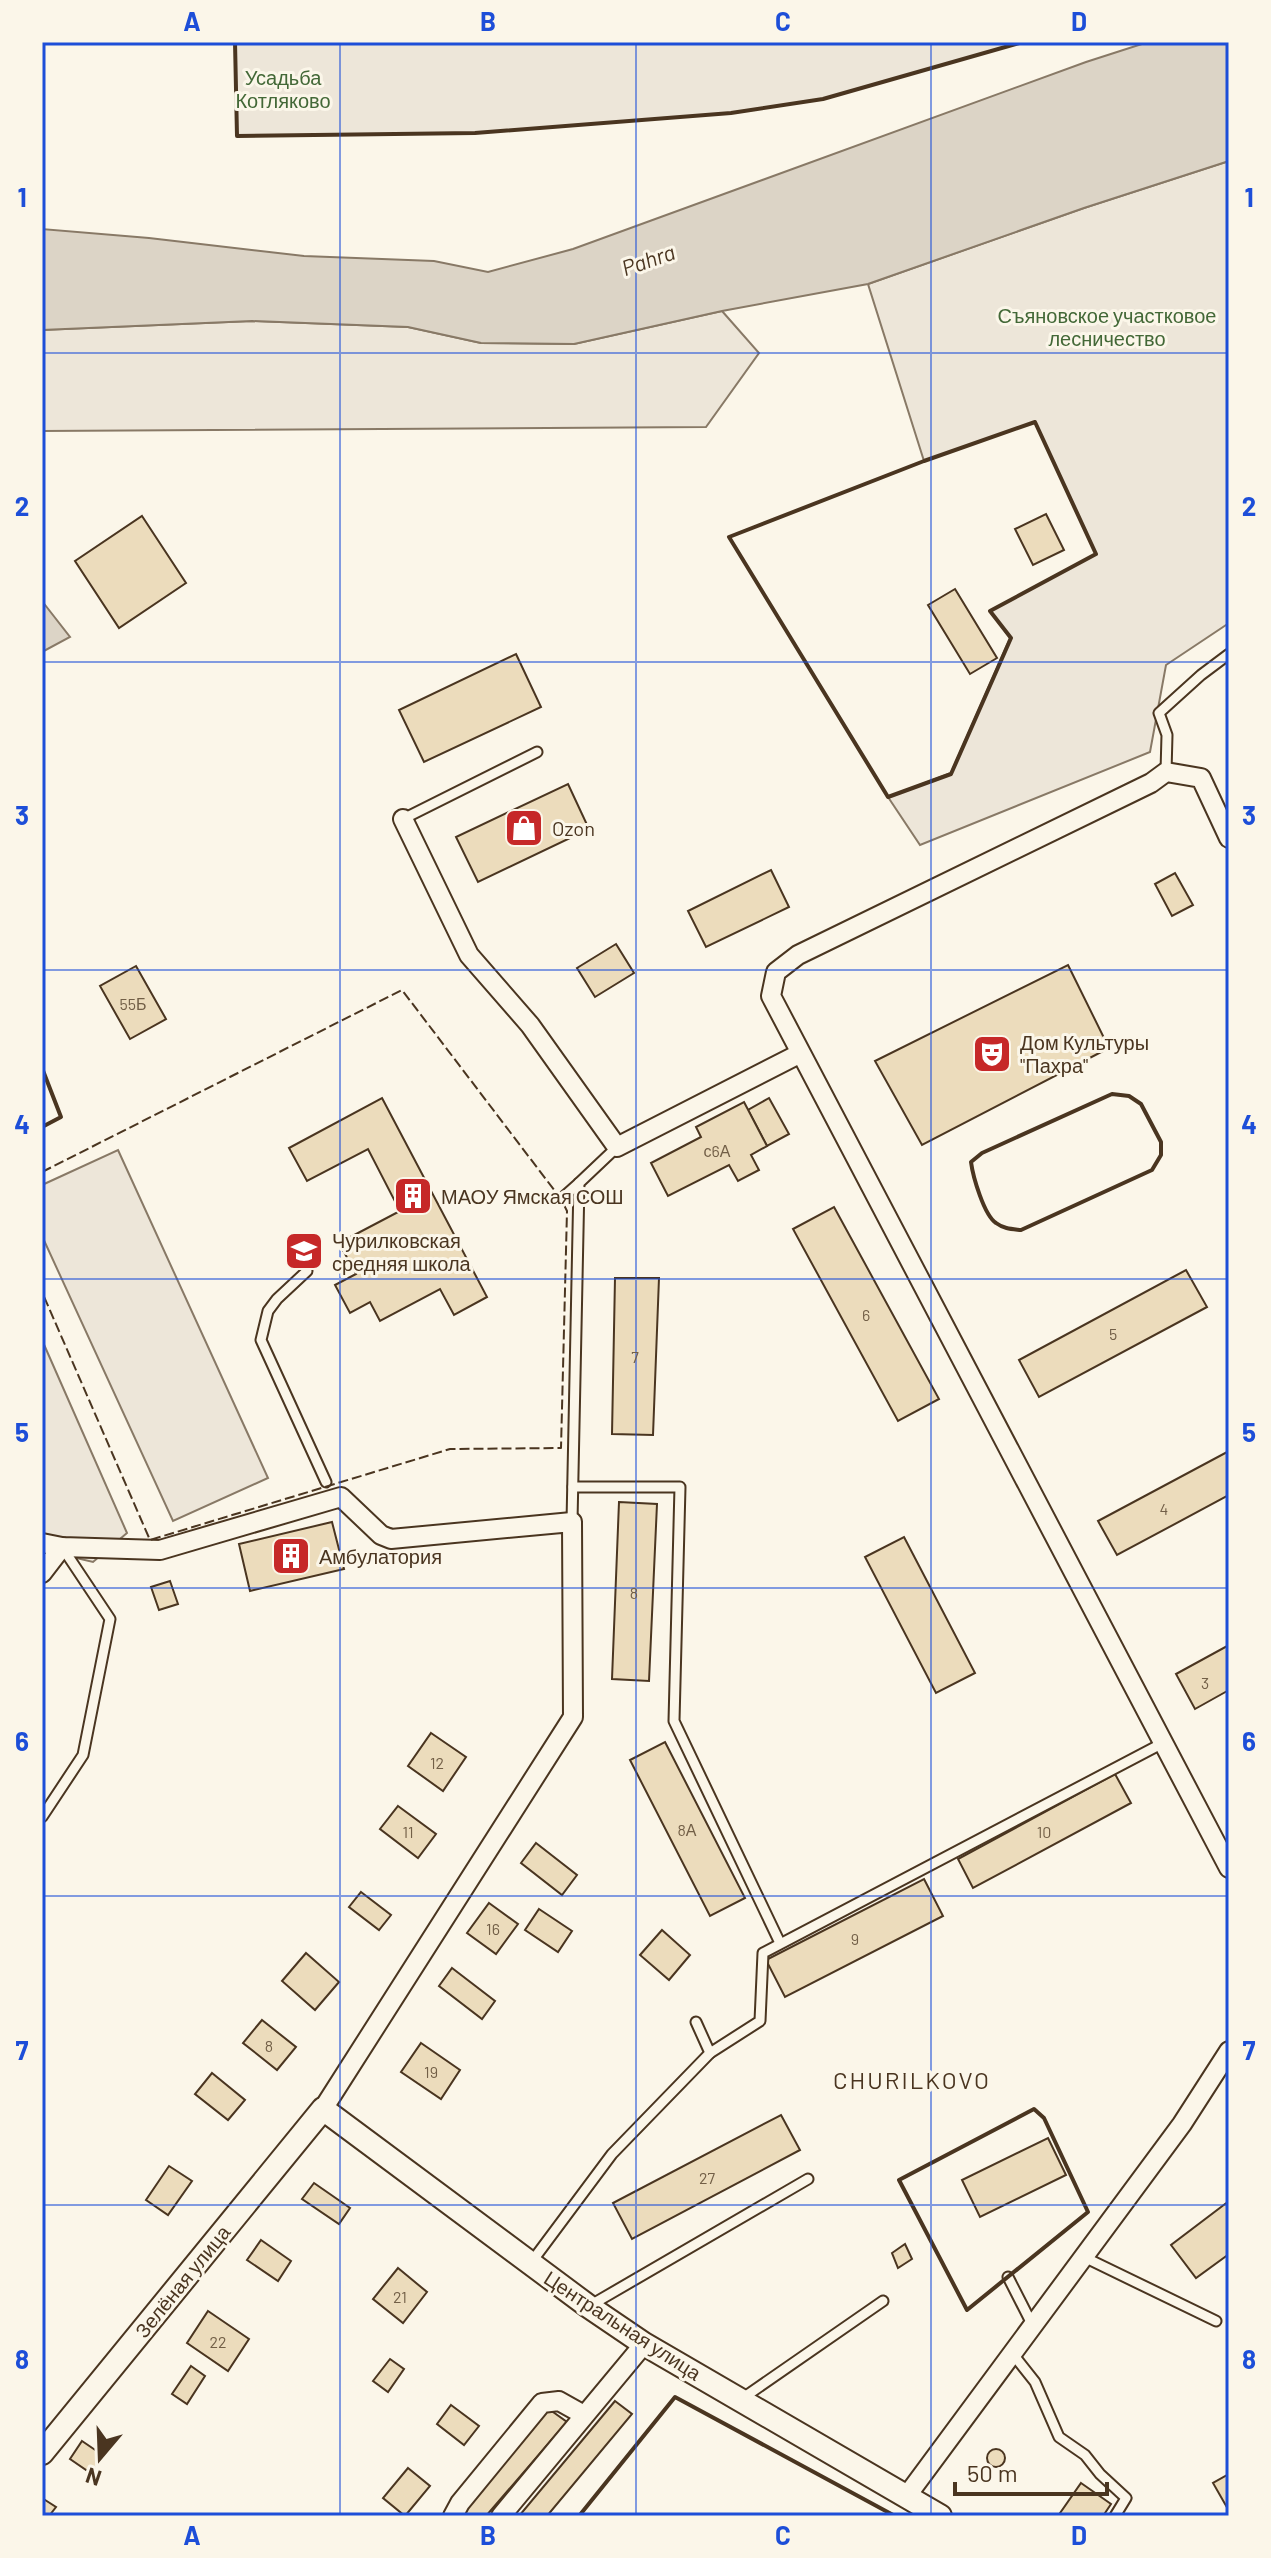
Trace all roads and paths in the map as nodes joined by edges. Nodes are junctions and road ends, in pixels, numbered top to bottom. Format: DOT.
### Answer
graph roads {
  1 [pos="1229,654"];
  2 [pos="537,752"];
  3 [pos="1166,772"];
  4 [pos="403,819"];
  5 [pos="1229,838"];
  6 [pos="799,1054"];
  7 [pos="617,1147"];
  8 [pos="579,1183"];
  9 [pos="561,1199"];
  10 [pos="307,1271"];
  11 [pos="326,1482"];
  12 [pos="573,1487"];
  13 [pos="572,1522"];
  14 [pos="42,1543"];
  15 [pos="62,1547"];
  16 [pos="42,1573"];
  17 [pos="1163,1743"];
  18 [pos="42,1817"];
  19 [pos="1229,1868"];
  20 [pos="780,1943"];
  21 [pos="696,2022"];
  22 [pos="1229,2051"];
  23 [pos="710,2053"];
  24 [pos="323,2109"];
  25 [pos="808,2179"];
  26 [pos="1084,2257"];
  27 [pos="530,2264"];
  28 [pos="1008,2277"];
  29 [pos="883,2301"];
  30 [pos="588,2306"];
  31 [pos="1216,2321"];
  32 [pos="1033,2326"];
  33 [pos="644,2344"];
  34 [pos="1012,2353"];
  35 [pos="740,2400"];
  36 [pos="584,2415"];
  37 [pos="42,2453"];
  38 [pos="906,2497"];
  39 [pos="453,2516"];
  40 [pos="501,2516"];
  41 [pos="940,2516"];
  42 [pos="1115,2516"];
  1 -- 3 [label="lane"];
  2 -- 4 [label="lane"];
  3 -- 5 [label="street"];
  3 -- 6 [label="street"];
  4 -- 7 [label="street"];
  6 -- 7 [label="street"];
  6 -- 17 [label="street"];
  7 -- 8 [label="lane"];
  8 -- 9 [label="lane"];
  8 -- 12 [label="lane"];
  10 -- 11 [label="lane"];
  12 -- 13 [label="lane"];
  12 -- 20 [label="lane"];
  13 -- 15 [label="street"];
  13 -- 24 [label="street"];
  14 -- 15 [label="street"];
  15 -- 16 [label="street"];
  15 -- 18 [label="lane"];
  17 -- 19 [label="street"];
  17 -- 20 [label="lane"];
  20 -- 23 [label="lane"];
  21 -- 23 [label="lane"];
  22 -- 26 [label="street"];
  23 -- 27 [label="lane"];
  24 -- 27 [label="street, Центральная улица"];
  24 -- 37 [label="street, Зелёная улица"];
  25 -- 30 [label="lane"];
  26 -- 31 [label="lane"];
  26 -- 32 [label="street"];
  27 -- 30 [label="street, Центральная улица"];
  28 -- 32 [label="lane"];
  29 -- 35 [label="lane"];
  30 -- 33 [label="street, Центральная улица"];
  32 -- 34 [label="street"];
  33 -- 35 [label="street, Центральная улица"];
  33 -- 36 [label="street"];
  34 -- 38 [label="street"];
  34 -- 42 [label="lane"];
  35 -- 38 [label="street, Центральная улица"];
  36 -- 39 [label="street"];
  36 -- 40 [label="street"];
  38 -- 41 [label="street, Центральная улица"];
}
